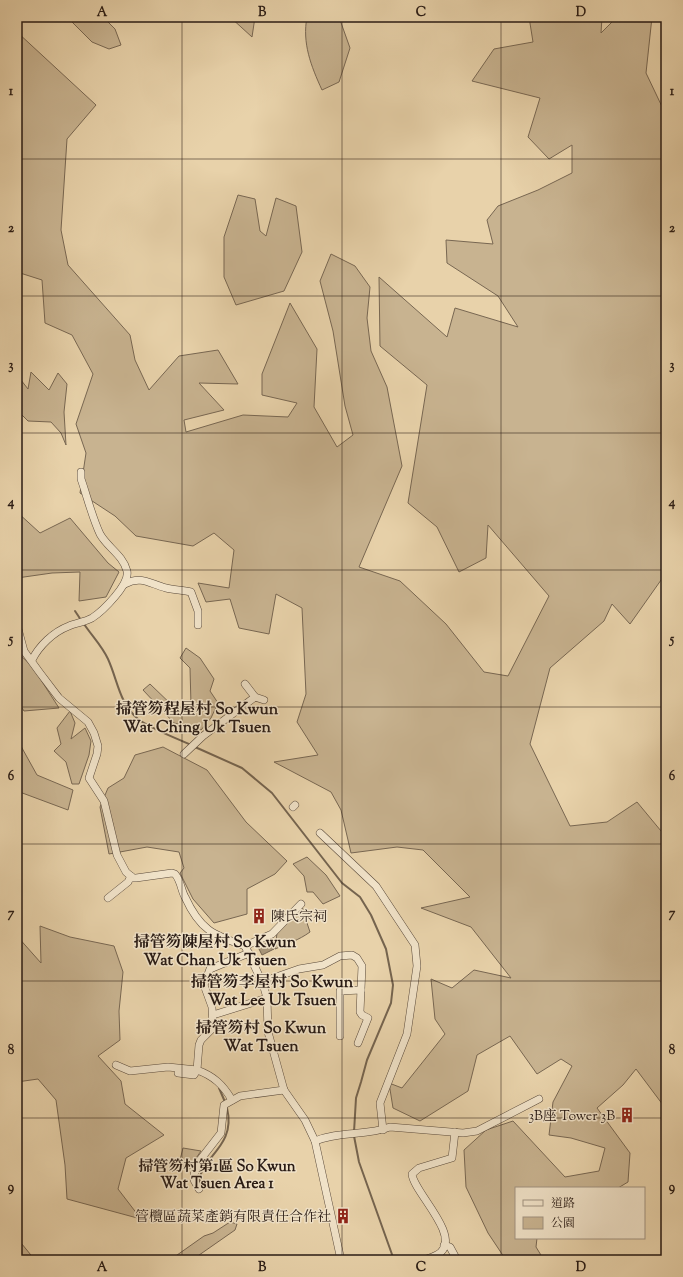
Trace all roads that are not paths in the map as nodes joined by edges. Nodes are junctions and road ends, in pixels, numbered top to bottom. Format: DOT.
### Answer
graph roads {
  1 [pos="81,472"];
  2 [pos="125,584"];
  3 [pos="17,624"];
  4 [pos="198,624"];
  5 [pos="32,660"];
  6 [pos="245,684"];
  7 [pos="255,697"];
  8 [pos="264,700"];
  9 [pos="186,752"];
  10 [pos="320,833"];
  11 [pos="131,876"];
  12 [pos="108,898"];
  13 [pos="301,904"];
  14 [pos="247,949"];
  15 [pos="262,982"];
  16 [pos="361,990"];
  17 [pos="267,998"];
  18 [pos="213,1015"];
  19 [pos="340,1036"];
  20 [pos="358,1042"];
  21 [pos="116,1065"];
  22 [pos="196,1072"];
  23 [pos="178,1074"];
  24 [pos="284,1090"];
  25 [pos="539,1099"];
  26 [pos="228,1103"];
  27 [pos="383,1130"];
  28 [pos="455,1132"];
  29 [pos="315,1141"];
  30 [pos="199,1189"];
  31 [pos="444,1245"];
  32 [pos="341,1260"];
  33 [pos="424,1260"];
  34 [pos="457,1260"];
  1 -- 2 [label="street"];
  2 -- 4 [label="street"];
  2 -- 5 [label="street"];
  3 -- 5 [label="street"];
  5 -- 11 [label="street"];
  6 -- 7 [label="street"];
  7 -- 8 [label="street"];
  7 -- 9 [label="street"];
  10 -- 27 [label="street"];
  11 -- 12 [label="street"];
  11 -- 14 [label="street"];
  13 -- 14 [label="street"];
  14 -- 15 [label="street"];
  14 -- 18 [label="street"];
  15 -- 16 [label="street"];
  15 -- 17 [label="street"];
  16 -- 19 [label="street"];
  16 -- 20 [label="street"];
  17 -- 18 [label="street"];
  17 -- 24 [label="street"];
  18 -- 22 [label="street"];
  21 -- 22 [label="street"];
  22 -- 23 [label="street"];
  22 -- 26 [label="street"];
  24 -- 26 [label="street"];
  24 -- 29 [label="street"];
  25 -- 28 [label="street"];
  26 -- 30 [label="street"];
  27 -- 28 [label="street"];
  27 -- 29 [label="street"];
  28 -- 31 [label="street"];
  29 -- 32 [label="street"];
  31 -- 33 [label="street"];
  31 -- 34 [label="street"];
}
